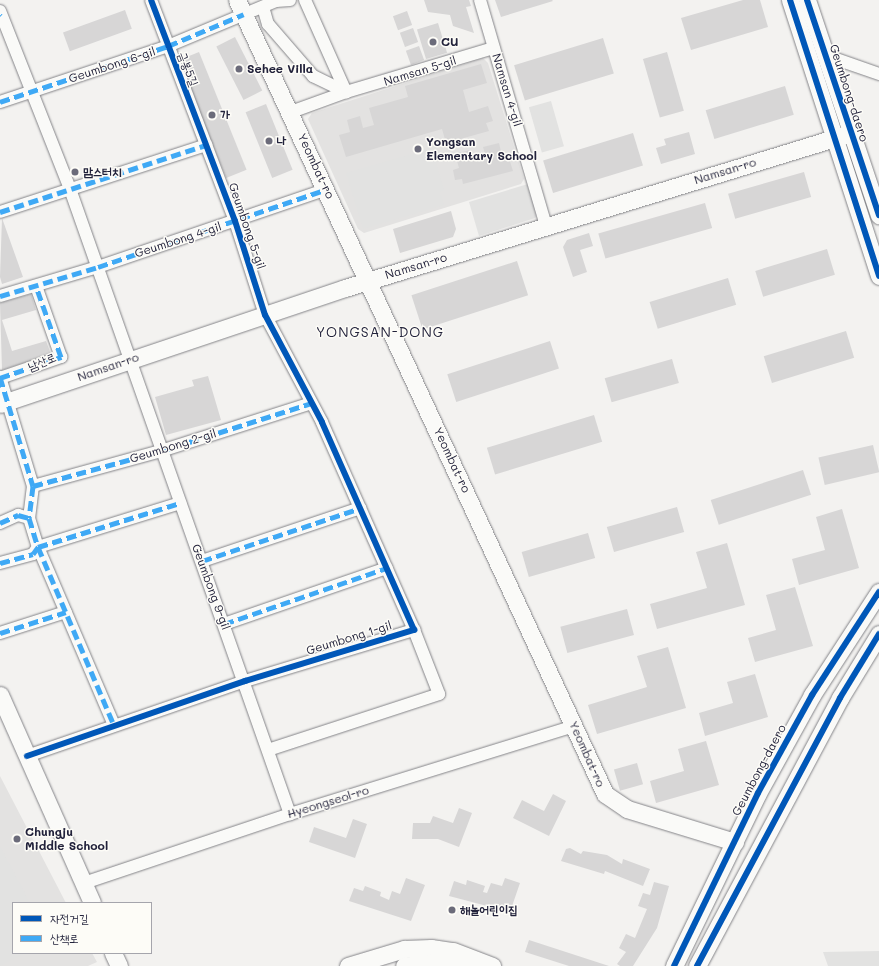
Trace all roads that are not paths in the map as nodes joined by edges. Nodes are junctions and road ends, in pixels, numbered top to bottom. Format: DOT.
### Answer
graph roads {
  1 [pos="151,0"];
  2 [pos="290,0"];
  3 [pos="305,0"];
  4 [pos="480,0"];
  5 [pos="790,0"];
  6 [pos="807,0"];
  7 [pos="241,7"];
  8 [pos="263,7"];
  9 [pos="0,14"];
  10 [pos="168,46"];
  11 [pos="494,48"];
  12 [pos="823,49"];
  13 [pos="879,74"];
  14 [pos="31,91"];
  15 [pos="346,92"];
  16 [pos="0,102"];
  17 [pos="291,112"];
  18 [pos="851,133"];
  19 [pos="834,138"];
  20 [pos="206,145"];
  21 [pos="70,189"];
  22 [pos="327,189"];
  23 [pos="0,212"];
  24 [pos="879,215"];
  25 [pos="235,221"];
  26 [pos="546,226"];
  27 [pos="98,267"];
  28 [pos="879,276"];
  29 [pos="369,280"];
  30 [pos="36,286"];
  31 [pos="0,296"];
  32 [pos="265,315"];
  33 [pos="131,360"];
  34 [pos="0,378"];
  35 [pos="4,402"];
  36 [pos="311,403"];
  37 [pos="161,451"];
  38 [pos="32,486"];
  39 [pos="180,503"];
  40 [pos="360,508"];
  41 [pos="29,518"];
  42 [pos="0,523"];
  43 [pos="38,547"];
  44 [pos="202,561"];
  45 [pos="0,563"];
  46 [pos="387,568"];
  47 [pos="879,592"];
  48 [pos="66,612"];
  49 [pos="224,624"];
  50 [pos="414,630"];
  51 [pos="0,633"];
  52 [pos="879,634"];
  53 [pos="245,681"];
  54 [pos="0,695"];
  55 [pos="114,725"];
  56 [pos="575,726"];
  57 [pos="268,750"];
  58 [pos="27,756"];
  59 [pos="290,814"];
  60 [pos="735,842"];
  61 [pos="84,883"];
  62 [pos="92,902"];
  63 [pos="114,954"];
  64 [pos="119,966"];
  65 [pos="348,966"];
  66 [pos="404,966"];
  67 [pos="461,966"];
  68 [pos="492,966"];
  69 [pos="674,966"];
  70 [pos="697,966"];
  1 -- 10 [label="street, 금봉5길"];
  2 -- 8 [label="street"];
  3 -- 15 [label="street"];
  4 -- 11 [label="street, Namsan 4-gil"];
  5 -- 19 [label="street"];
  6 -- 12 [label="street, Geumbong-daero"];
  7 -- 8 [label="street"];
  7 -- 10 [label="street, Geumbong 6-gil"];
  7 -- 17 [label="street, Yeombat-ro"];
  8 -- 15 [label="street"];
  9 -- 14 [label="street"];
  10 -- 14 [label="street, Geumbong 6-gil"];
  10 -- 20 [label="street, 금봉5길"];
  11 -- 15 [label="street, Namsan 5-gil"];
  11 -- 26 [label="street, Namsan 4-gil"];
  12 -- 13 [label="street"];
  12 -- 18 [label="street, Geumbong-daero"];
  14 -- 16 [label="street, Geumbong 6-gil"];
  14 -- 21 [label="street"];
  15 -- 17 [label="street, Namsan 5-gil"];
  17 -- 22 [label="street, Yeombat-ro"];
  18 -- 19 [label="street, Namsan-ro"];
  18 -- 24 [label="street, Geumbong-daero"];
  19 -- 26 [label="street, Namsan-ro"];
  19 -- 28 [label="street"];
  20 -- 21 [label="street"];
  20 -- 25 [label="street, Geumbong 5-gil"];
  21 -- 23 [label="street"];
  21 -- 27 [label="street"];
  22 -- 25 [label="street, Geumbong 4-gil"];
  22 -- 29 [label="street, Yeombat-ro"];
  25 -- 27 [label="street, Geumbong 4-gil"];
  25 -- 32 [label="street, Geumbong 5-gil"];
  26 -- 29 [label="street, Namsan-ro"];
  27 -- 30 [label="street, Geumbong 4-gil"];
  27 -- 33 [label="street"];
  29 -- 32 [label="street, Namsan-ro"];
  29 -- 56 [label="street, Yeombat-ro"];
  30 -- 31 [label="street, Geumbong 4-gil"];
  30 -- 34 [label="street, 남산로"];
  32 -- 33 [label="street, Namsan-ro"];
  32 -- 36 [label="street"];
  33 -- 35 [label="street, Namsan-ro"];
  33 -- 37 [label="street, Geumbong 9-gil"];
  34 -- 35 [label="street"];
  35 -- 38 [label="street"];
  36 -- 37 [label="street, Geumbong 2-gil"];
  36 -- 40 [label="street"];
  37 -- 38 [label="street, Geumbong 2-gil"];
  37 -- 39 [label="street, Geumbong 9-gil"];
  38 -- 41 [label="street"];
  39 -- 43 [label="street"];
  39 -- 44 [label="street, Geumbong 9-gil"];
  40 -- 44 [label="street"];
  40 -- 46 [label="street"];
  41 -- 42 [label="street"];
  41 -- 43 [label="street"];
  43 -- 45 [label="street"];
  43 -- 48 [label="street"];
  44 -- 49 [label="street, Geumbong 9-gil"];
  46 -- 49 [label="street"];
  46 -- 50 [label="street"];
  47 -- 60 [label="street, Geumbong-daero"];
  48 -- 51 [label="street"];
  48 -- 55 [label="street"];
  49 -- 53 [label="street, Geumbong 9-gil"];
  50 -- 53 [label="street, Geumbong 1-gil"];
  50 -- 57 [label="street"];
  52 -- 70 [label="street"];
  53 -- 55 [label="street, Geumbong 1-gil"];
  53 -- 57 [label="street, Geumbong 9-gil"];
  54 -- 58 [label="street"];
  55 -- 58 [label="street, Geumbong 1-gil"];
  56 -- 59 [label="street, Hyeongseol-ro"];
  56 -- 60 [label="street, Yeombat-ro"];
  57 -- 59 [label="street, Geumbong 9-gil"];
  58 -- 61 [label="street"];
  59 -- 61 [label="street, Hyeongseol-ro"];
  60 -- 69 [label="street, Geumbong-daero"];
  61 -- 62 [label="street"];
  63 -- 64 [label="street"];
  65 -- 68 [label="street"];
  66 -- 67 [label="street"];
}
